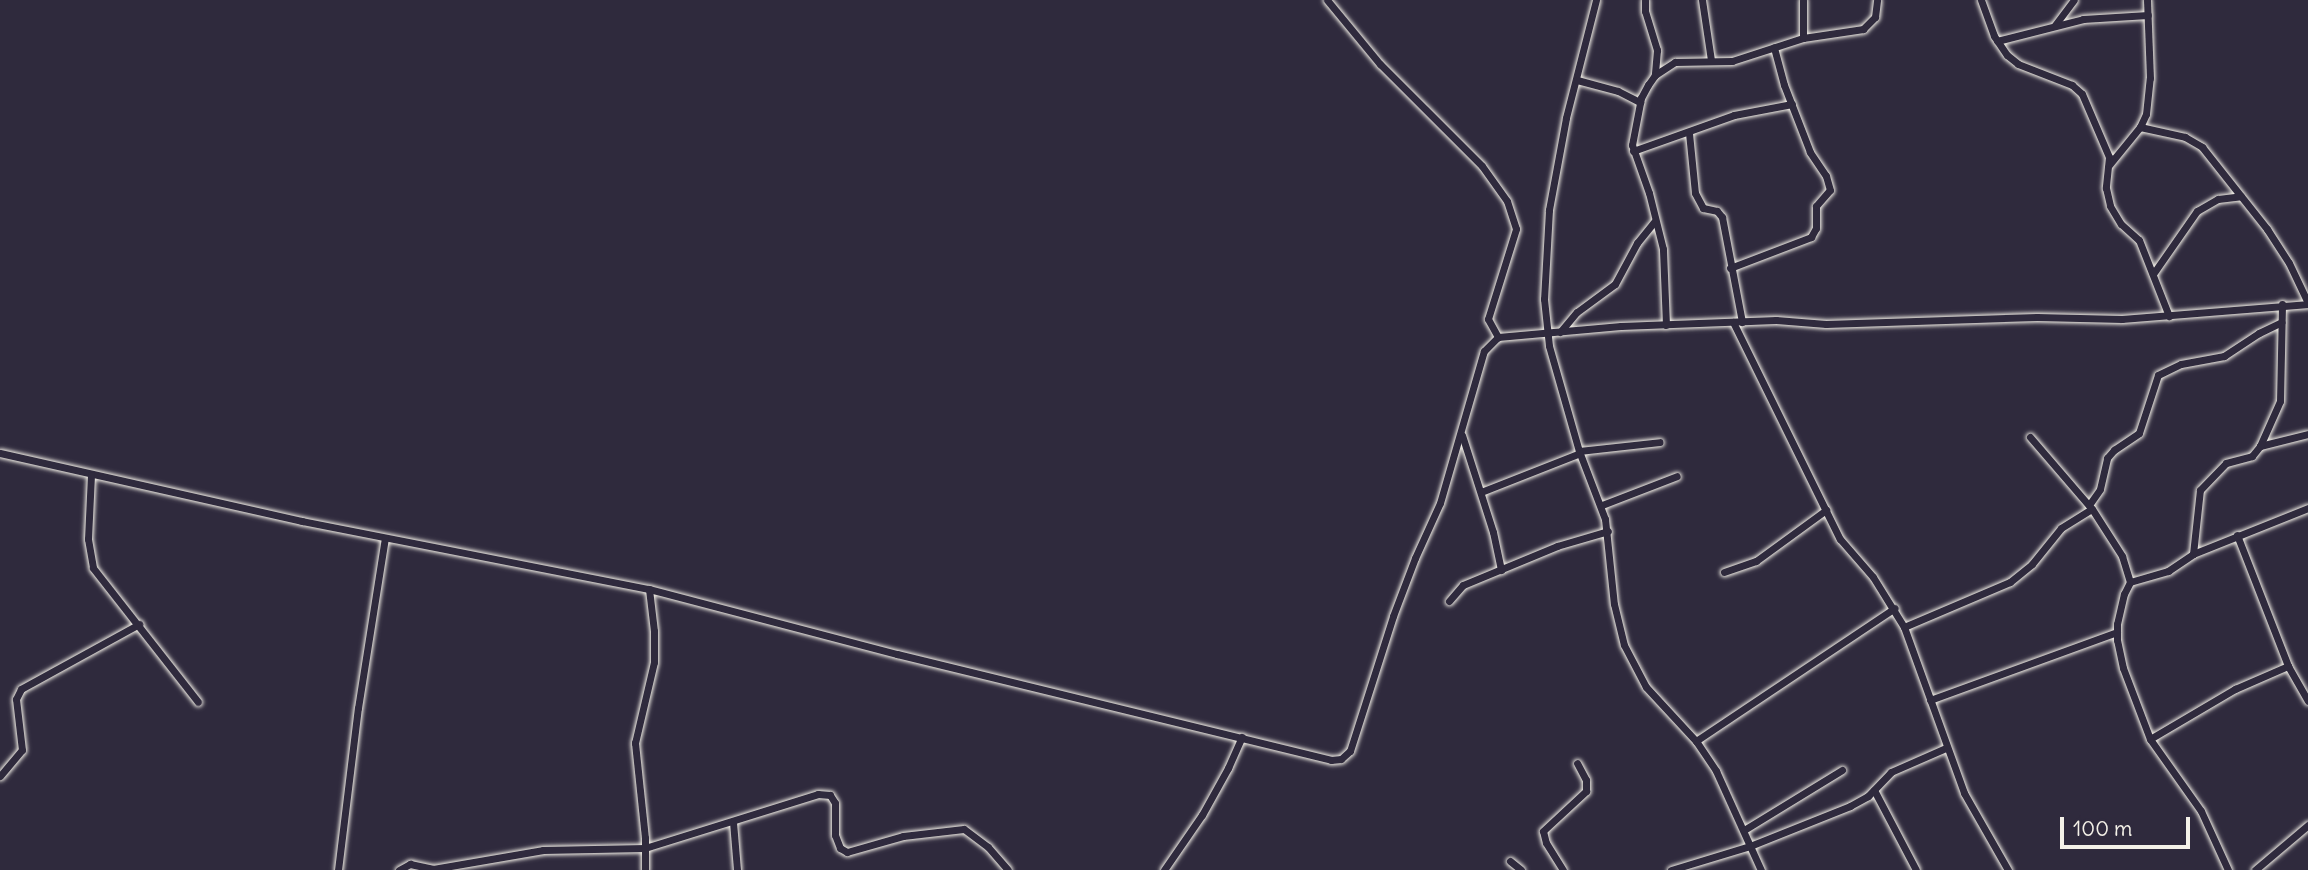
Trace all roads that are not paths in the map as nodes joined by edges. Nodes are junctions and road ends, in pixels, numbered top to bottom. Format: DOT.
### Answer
graph roads {
  1 [pos="1327,0"];
  2 [pos="1596,0"];
  3 [pos="1645,0"];
  4 [pos="1702,0"];
  5 [pos="1803,0"];
  6 [pos="1877,0"];
  7 [pos="1981,0"];
  8 [pos="2074,0"];
  9 [pos="2147,0"];
  10 [pos="2148,15"];
  11 [pos="2055,25"];
  12 [pos="1803,37"];
  13 [pos="1997,41"];
  14 [pos="1774,47"];
  15 [pos="1711,60"];
  16 [pos="1655,75"];
  17 [pos="1577,80"];
  18 [pos="1640,102"];
  19 [pos="1792,104"];
  20 [pos="2140,127"];
  21 [pos="1689,133"];
  22 [pos="1633,151"];
  23 [pos="2109,166"];
  24 [pos="2241,196"];
  25 [pos="1655,221"];
  26 [pos="1730,268"];
  27 [pos="2152,274"];
  28 [pos="2282,304"];
  29 [pos="2308,304"];
  30 [pos="2169,316"];
  31 [pos="1737,322"];
  32 [pos="2282,322"];
  33 [pos="1666,325"];
  34 [pos="1560,332"];
  35 [pos="1547,333"];
  36 [pos="1497,337"];
  37 [pos="2308,434"];
  38 [pos="1461,435"];
  39 [pos="2031,437"];
  40 [pos="1660,442"];
  41 [pos="2260,446"];
  42 [pos="1579,452"];
  43 [pos="0,453"];
  44 [pos="91,475"];
  45 [pos="1676,476"];
  46 [pos="1481,492"];
  47 [pos="1602,505"];
  48 [pos="2090,507"];
  49 [pos="2308,508"];
  50 [pos="1826,510"];
  51 [pos="1608,531"];
  52 [pos="2237,535"];
  53 [pos="386,538"];
  54 [pos="2193,554"];
  55 [pos="1501,570"];
  56 [pos="1724,572"];
  57 [pos="2130,582"];
  58 [pos="649,589"];
  59 [pos="1449,601"];
  60 [pos="1895,608"];
  61 [pos="139,624"];
  62 [pos="1904,627"];
  63 [pos="2117,632"];
  64 [pos="2288,666"];
  65 [pos="1930,700"];
  66 [pos="2308,701"];
  67 [pos="198,702"];
  68 [pos="1242,737"];
  69 [pos="2150,739"];
  70 [pos="1696,741"];
  71 [pos="1946,748"];
  72 [pos="1577,763"];
  73 [pos="1842,770"];
  74 [pos="0,776"];
  75 [pos="1874,790"];
  76 [pos="733,822"];
  77 [pos="2308,825"];
  78 [pos="1744,830"];
  79 [pos="1750,846"];
  80 [pos="645,848"];
  81 [pos="1510,861"];
  82 [pos="338,870"];
  83 [pos="399,870"];
  84 [pos="645,870"];
  85 [pos="737,870"];
  86 [pos="1008,870"];
  87 [pos="1164,870"];
  88 [pos="1521,870"];
  89 [pos="1563,870"];
  90 [pos="1671,870"];
  91 [pos="1761,870"];
  92 [pos="1916,870"];
  93 [pos="2008,870"];
  94 [pos="2228,870"];
  95 [pos="2255,870"];
  1 -- 36 [label="street"];
  2 -- 17 [label="street"];
  3 -- 16 [label="street"];
  4 -- 15 [label="street"];
  5 -- 12 [label="street"];
  6 -- 12 [label="street"];
  7 -- 13 [label="street"];
  8 -- 11 [label="street"];
  9 -- 10 [label="street"];
  10 -- 11 [label="street"];
  10 -- 20 [label="street"];
  11 -- 13 [label="street"];
  12 -- 14 [label="street"];
  13 -- 23 [label="street"];
  14 -- 15 [label="street"];
  14 -- 19 [label="street"];
  15 -- 16 [label="street"];
  16 -- 18 [label="street"];
  17 -- 18 [label="street"];
  17 -- 35 [label="street"];
  18 -- 22 [label="street"];
  19 -- 21 [label="street"];
  19 -- 26 [label="street"];
  20 -- 23 [label="street"];
  20 -- 24 [label="street"];
  21 -- 22 [label="street"];
  21 -- 26 [label="street"];
  22 -- 25 [label="street"];
  23 -- 27 [label="street"];
  24 -- 27 [label="street"];
  24 -- 29 [label="street"];
  25 -- 33 [label="street"];
  25 -- 34 [label="street"];
  26 -- 31 [label="street"];
  27 -- 30 [label="street"];
  28 -- 29 [label="street"];
  28 -- 30 [label="street"];
  28 -- 32 [label="street"];
  30 -- 31 [label="street"];
  31 -- 33 [label="street"];
  31 -- 50 [label="street"];
  32 -- 41 [label="street"];
  32 -- 48 [label="street"];
  33 -- 34 [label="street"];
  34 -- 35 [label="street"];
  35 -- 36 [label="street"];
  35 -- 42 [label="street"];
  36 -- 38 [label="street"];
  37 -- 41 [label="street"];
  38 -- 46 [label="street"];
  38 -- 68 [label="street"];
  39 -- 48 [label="street"];
  40 -- 42 [label="street"];
  41 -- 54 [label="street"];
  42 -- 46 [label="street"];
  42 -- 47 [label="street"];
  43 -- 44 [label="street"];
  44 -- 53 [label="street"];
  44 -- 61 [label="street"];
  45 -- 47 [label="street"];
  46 -- 55 [label="street"];
  47 -- 51 [label="street"];
  48 -- 57 [label="street"];
  48 -- 62 [label="street"];
  49 -- 52 [label="street"];
  50 -- 56 [label="street"];
  50 -- 60 [label="street"];
  51 -- 55 [label="street"];
  51 -- 70 [label="street"];
  52 -- 54 [label="street"];
  52 -- 64 [label="street"];
  53 -- 58 [label="street"];
  53 -- 82 [label="street"];
  54 -- 57 [label="street"];
  55 -- 59 [label="street"];
  57 -- 63 [label="street"];
  58 -- 68 [label="street"];
  58 -- 80 [label="street"];
  60 -- 62 [label="street"];
  60 -- 70 [label="street"];
  61 -- 67 [label="street"];
  61 -- 74 [label="street"];
  62 -- 65 [label="street"];
  63 -- 65 [label="street"];
  63 -- 69 [label="street"];
  64 -- 66 [label="street"];
  64 -- 69 [label="street"];
  65 -- 71 [label="street"];
  68 -- 87 [label="street"];
  69 -- 94 [label="street"];
  70 -- 78 [label="street"];
  71 -- 75 [label="street"];
  71 -- 93 [label="street"];
  72 -- 89 [label="street"];
  73 -- 78 [label="street"];
  75 -- 79 [label="street"];
  75 -- 92 [label="street"];
  76 -- 80 [label="street"];
  76 -- 85 [label="street"];
  76 -- 86 [label="street"];
  77 -- 95 [label="street"];
  78 -- 79 [label="street"];
  79 -- 90 [label="street"];
  79 -- 91 [label="street"];
  80 -- 83 [label="street"];
  80 -- 84 [label="street"];
  81 -- 88 [label="street"];
}
